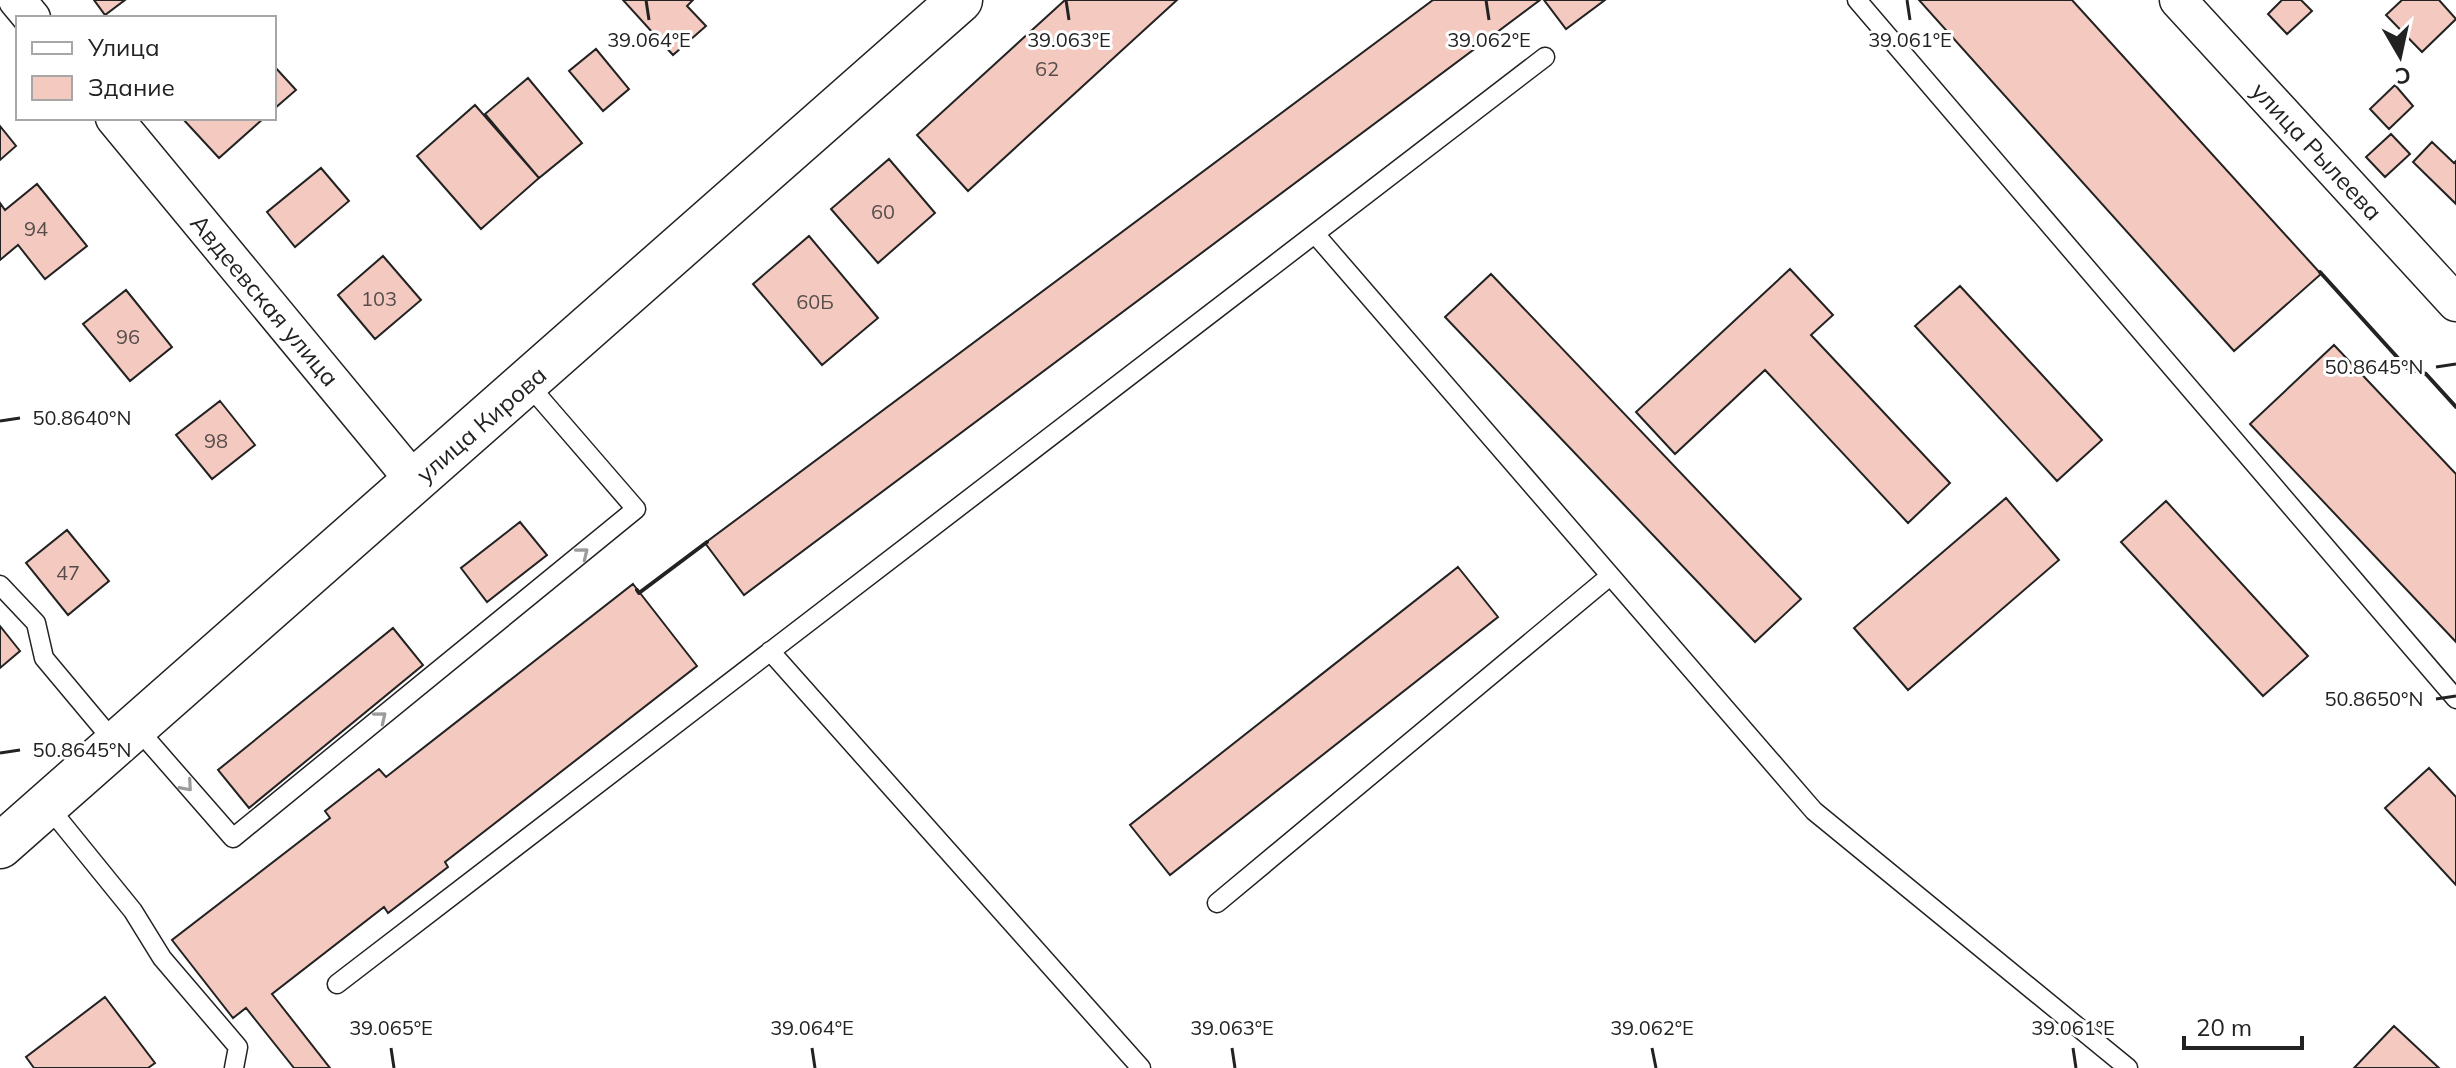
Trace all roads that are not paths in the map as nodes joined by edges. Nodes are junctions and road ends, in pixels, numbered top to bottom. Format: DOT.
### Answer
graph roads {
  1 [pos="17,0"];
  2 [pos="960,0"];
  3 [pos="1857,0"];
  4 [pos="2178,0"];
  5 [pos="30,16"];
  6 [pos="1545,57"];
  7 [pos="116,120"];
  8 [pos="1315,234"];
  9 [pos="2456,303"];
  10 [pos="527,383"];
  11 [pos="415,482"];
  12 [pos="1610,576"];
  13 [pos="0,585"];
  14 [pos="770,651"];
  15 [pos="2456,699"];
  16 [pos="126,736"];
  17 [pos="47,805"];
  18 [pos="0,846"];
  19 [pos="1217,903"];
  20 [pos="337,984"];
  21 [pos="234,1068"];
  22 [pos="1141,1068"];
  23 [pos="2128,1068"];
  1 -- 5 [label="street"];
  2 -- 10 [label="main road, улица Кирова"];
  3 -- 15 [label="lane"];
  4 -- 9 [label="street, улица Рылеева"];
  6 -- 8 [label="lane"];
  7 -- 11 [label="street, Авдеевская улица"];
  8 -- 12 [label="lane"];
  8 -- 14 [label="lane"];
  10 -- 11 [label="main road, улица Кирова"];
  16 -- 10 [label="lane, one-way"];
  11 -- 16 [label="main road, улица Кирова"];
  12 -- 19 [label="lane"];
  12 -- 23 [label="lane"];
  13 -- 16 [label="lane"];
  14 -- 20 [label="lane"];
  14 -- 22 [label="lane"];
  16 -- 17 [label="main road, улица Кирова"];
  17 -- 18 [label="main road, улица Кирова"];
  17 -- 21 [label="lane"];
}
